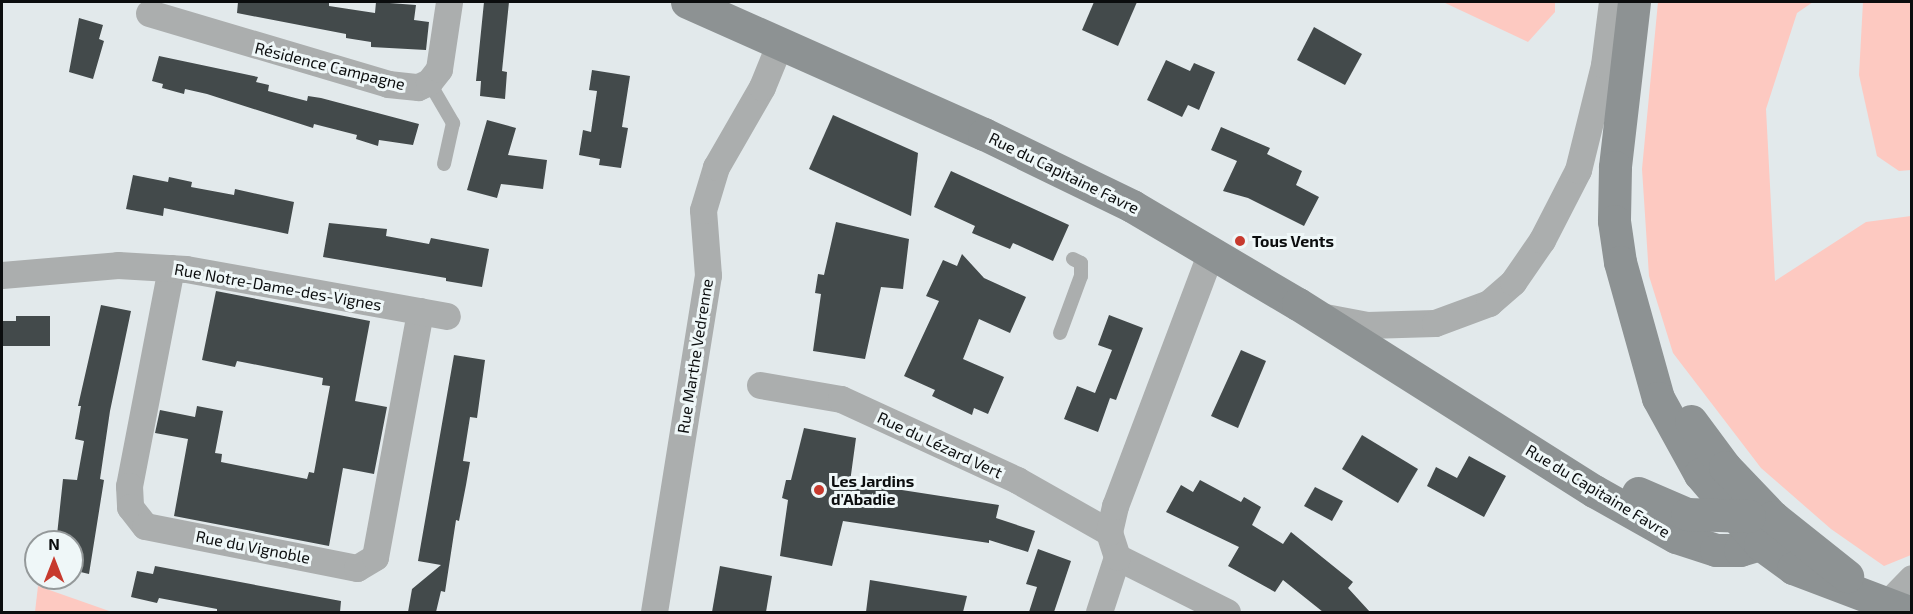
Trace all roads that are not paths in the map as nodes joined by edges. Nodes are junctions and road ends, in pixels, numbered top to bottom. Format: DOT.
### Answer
graph roads {
  1 [pos="450,2"];
  2 [pos="687,2"];
  3 [pos="1612,2"];
  4 [pos="1634,2"];
  5 [pos="149,14"];
  6 [pos="780,43"];
  7 [pos="429,82"];
  8 [pos="444,164"];
  9 [pos="1210,252"];
  10 [pos="1073,259"];
  11 [pos="171,268"];
  12 [pos="2,275"];
  13 [pos="420,311"];
  14 [pos="1314,315"];
  15 [pos="447,316"];
  16 [pos="1060,333"];
  17 [pos="1641,341"];
  18 [pos="1420,383"];
  19 [pos="760,385"];
  20 [pos="1733,516"];
  21 [pos="1768,532"];
  22 [pos="1113,544"];
  23 [pos="1911,578"];
  24 [pos="1891,609"];
  25 [pos="654,612"];
  26 [pos="1099,612"];
  27 [pos="1227,612"];
  1 -- 7 [label="street, Résidence Campagne"];
  2 -- 6 [label="street, Rue du Capitaine Favre"];
  3 -- 14 [label="street"];
  4 -- 17 [label="street"];
  5 -- 7 [label="street, Résidence Campagne"];
  6 -- 9 [label="street, Rue du Capitaine Favre"];
  6 -- 25 [label="street, Rue Marthe Vedrenne"];
  7 -- 8 [label="lane"];
  9 -- 14 [label="street, Rue du Capitaine Favre"];
  9 -- 22 [label="street"];
  10 -- 16 [label="lane"];
  11 -- 12 [label="street, Rue Notre-Dame-des-Vignes"];
  11 -- 13 [label="street, Rue Notre-Dame-des-Vignes"];
  11 -- 13 [label="street, Rue du Vignoble"];
  13 -- 15 [label="street, Rue Notre-Dame-des-Vignes"];
  14 -- 18 [label="street, Rue du Capitaine Favre"];
  17 -- 20 [label="street"];
  17 -- 21 [label="street"];
  18 -- 20 [label="street, Rue du Capitaine Favre"];
  18 -- 21 [label="street, Rue du Capitaine Favre"];
  19 -- 22 [label="street, Rue du Lézard Vert"];
  20 -- 21 [label="street"];
  21 -- 24 [label="street"];
  21 -- 24 [label="street"];
  22 -- 26 [label="street"];
  22 -- 27 [label="street, Rue du Lézard Vert"];
  23 -- 24 [label="street"];
}
